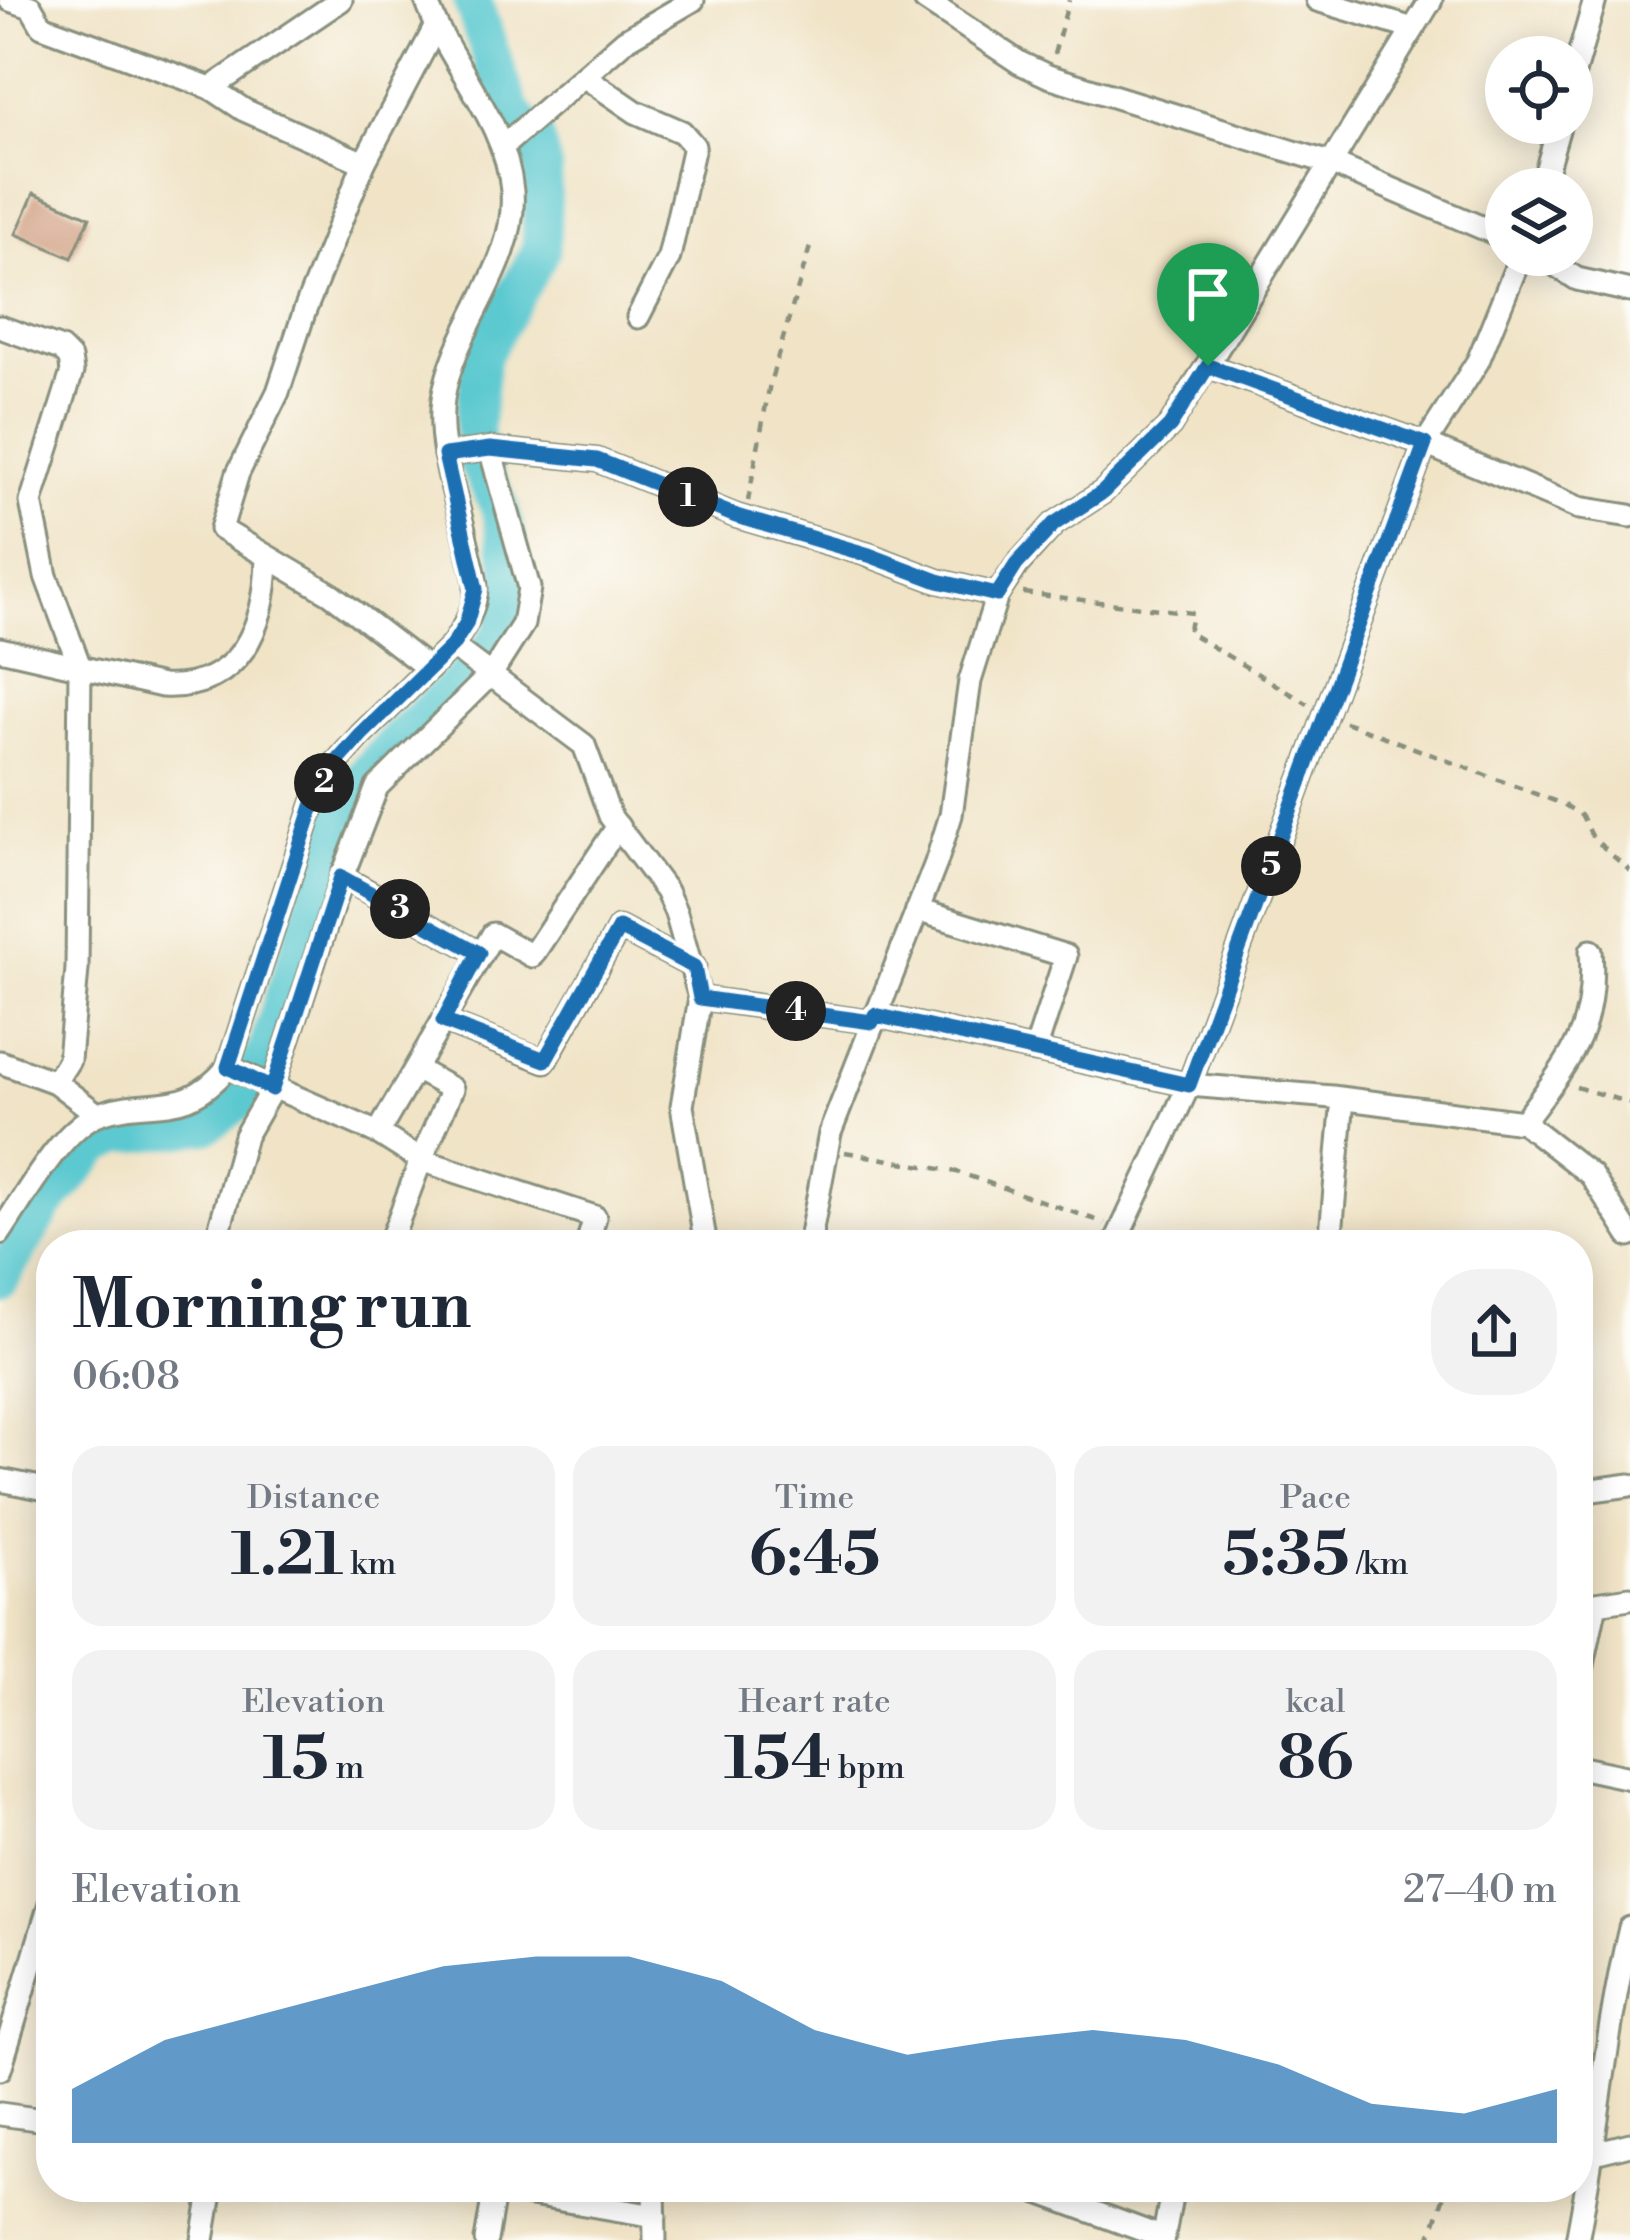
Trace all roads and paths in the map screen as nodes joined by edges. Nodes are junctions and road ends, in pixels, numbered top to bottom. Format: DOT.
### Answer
graph roads {
  1 [pos="10,0"];
  2 [pos="341,0"];
  3 [pos="426,0"];
  4 [pos="693,0"];
  5 [pos="925,0"];
  6 [pos="1069,0"];
  7 [pos="1317,0"];
  8 [pos="1431,0"];
  9 [pos="1595,0"];
  10 [pos="436,26"];
  11 [pos="1413,29"];
  12 [pos="1585,36"];
  13 [pos="1048,76"];
  14 [pos="585,77"];
  15 [pos="211,88"];
  16 [pos="507,143"];
  17 [pos="364,164"];
  18 [pos="1333,164"];
  19 [pos="1485,229"];
  20 [pos="812,240"];
  21 [pos="1512,276"];
  22 [pos="1572,276"];
  23 [pos="1630,291"];
  24 [pos="638,317"];
  25 [pos="0,327"];
  26 [pos="1208,366"];
  27 [pos="1425,444"];
  28 [pos="490,449"];
  29 [pos="448,453"];
  30 [pos="1630,516"];
  31 [pos="745,518"];
  32 [pos="267,558"];
  33 [pos="997,595"];
  34 [pos="456,649"];
  35 [pos="0,650"];
  36 [pos="80,667"];
  37 [pos="429,669"];
  38 [pos="492,673"];
  39 [pos="618,826"];
  40 [pos="341,877"];
  41 [pos="917,910"];
  42 [pos="1591,951"];
  43 [pos="479,953"];
  44 [pos="694,967"];
  45 [pos="700,998"];
  46 [pos="874,1019"];
  47 [pos="443,1021"];
  48 [pos="1035,1051"];
  49 [pos="0,1062"];
  50 [pos="231,1069"];
  51 [pos="417,1070"];
  52 [pos="55,1082"];
  53 [pos="1553,1082"];
  54 [pos="1189,1085"];
  55 [pos="272,1089"];
  56 [pos="1342,1099"];
  57 [pos="1630,1103"];
  58 [pos="98,1114"];
  59 [pos="1523,1122"];
  60 [pos="378,1133"];
  61 [pos="827,1149"];
  62 [pos="421,1160"];
  63 [pos="218,1230"];
  64 [pos="395,1230"];
  65 [pos="591,1230"];
  66 [pos="703,1230"];
  67 [pos="812,1230"];
  68 [pos="1101,1230"];
  69 [pos="1121,1230"];
  70 [pos="1331,1230"];
  71 [pos="0,1233"];
  72 [pos="1630,1236"];
  73 [pos="0,1480"];
  74 [pos="1630,1485"];
  75 [pos="36,1487"];
  76 [pos="1593,1490"];
  77 [pos="1630,1598"];
  78 [pos="1593,1617"];
  79 [pos="1593,1770"];
  80 [pos="1630,1778"];
  81 [pos="1630,1928"];
  82 [pos="36,1950"];
  83 [pos="0,2069"];
  84 [pos="1593,2110"];
  85 [pos="0,2114"];
  86 [pos="36,2119"];
  87 [pos="1630,2144"];
  88 [pos="1593,2150"];
  89 [pos="209,2202"];
  90 [pos="493,2202"];
  91 [pos="575,2202"];
  92 [pos="655,2202"];
  93 [pos="1065,2202"];
  94 [pos="1170,2202"];
  95 [pos="1442,2202"];
  96 [pos="1580,2202"];
  97 [pos="655,2216"];
  98 [pos="1164,2239"];
  99 [pos="203,2240"];
  100 [pos="486,2240"];
  101 [pos="655,2240"];
  102 [pos="1429,2240"];
  103 [pos="1576,2240"];
  1 -- 15 [label="street"];
  2 -- 15 [label="street"];
  3 -- 10 [label="street"];
  4 -- 14 [label="street"];
  5 -- 13 [label="street"];
  6 -- 13 [label="path"];
  7 -- 11 [label="street"];
  8 -- 11 [label="street"];
  9 -- 12 [label="street"];
  10 -- 16 [label="street"];
  10 -- 17 [label="street"];
  11 -- 18 [label="street"];
  13 -- 18 [label="street"];
  14 -- 16 [label="street"];
  14 -- 24 [label="street"];
  15 -- 17 [label="street"];
  16 -- 29 [label="street"];
  17 -- 32 [label="street"];
  18 -- 19 [label="street"];
  18 -- 26 [label="street"];
  20 -- 31 [label="path"];
  21 -- 27 [label="street"];
  22 -- 23 [label="street"];
  25 -- 36 [label="street"];
  26 -- 27 [label="street"];
  26 -- 33 [label="street"];
  27 -- 30 [label="street"];
  27 -- 54 [label="street"];
  28 -- 29 [label="street"];
  28 -- 31 [label="street"];
  28 -- 38 [label="street"];
  29 -- 34 [label="street"];
  31 -- 33 [label="street"];
  32 -- 36 [label="street"];
  32 -- 37 [label="street"];
  33 -- 41 [label="street"];
  34 -- 37 [label="street"];
  34 -- 38 [label="street"];
  35 -- 36 [label="street"];
  36 -- 52 [label="street"];
  37 -- 50 [label="street"];
  38 -- 39 [label="street"];
  38 -- 40 [label="street"];
  39 -- 43 [label="street"];
  39 -- 44 [label="street"];
  40 -- 43 [label="street"];
  40 -- 55 [label="street"];
  41 -- 46 [label="street"];
  41 -- 48 [label="street"];
  42 -- 53 [label="street"];
  43 -- 47 [label="street"];
  44 -- 45 [label="street"];
  44 -- 47 [label="street"];
  45 -- 46 [label="street"];
  45 -- 66 [label="street"];
  46 -- 48 [label="street"];
  46 -- 61 [label="street"];
  47 -- 51 [label="street"];
  48 -- 54 [label="street"];
  49 -- 52 [label="street"];
  50 -- 55 [label="street"];
  50 -- 58 [label="street"];
  51 -- 60 [label="street"];
  51 -- 62 [label="street"];
  52 -- 58 [label="street"];
  53 -- 57 [label="path"];
  53 -- 59 [label="street"];
  54 -- 56 [label="street"];
  54 -- 69 [label="street"];
  55 -- 60 [label="street"];
  55 -- 63 [label="street"];
  56 -- 59 [label="street"];
  56 -- 70 [label="street"];
  58 -- 71 [label="street"];
  59 -- 72 [label="street"];
  60 -- 62 [label="street"];
  61 -- 67 [label="street"];
  61 -- 68 [label="path"];
  62 -- 64 [label="street"];
  62 -- 65 [label="street"];
  73 -- 75 [label="street"];
  74 -- 76 [label="street"];
  77 -- 78 [label="street"];
  79 -- 80 [label="street"];
  81 -- 84 [label="street"];
  82 -- 83 [label="street"];
  85 -- 86 [label="street"];
  87 -- 88 [label="street"];
  89 -- 99 [label="street"];
  90 -- 100 [label="street"];
  91 -- 97 [label="street"];
  92 -- 97 [label="street"];
  93 -- 98 [label="street"];
  94 -- 98 [label="street"];
  95 -- 102 [label="path"];
  96 -- 103 [label="street"];
  97 -- 101 [label="street"];
}
